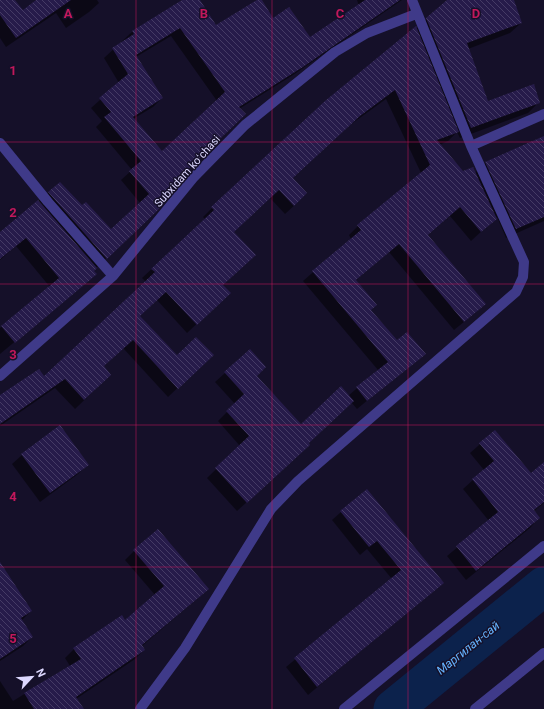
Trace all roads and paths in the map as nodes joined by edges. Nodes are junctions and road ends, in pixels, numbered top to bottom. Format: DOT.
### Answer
graph roads {
  1 [pos="412,0"];
  2 [pos="416,14"];
  3 [pos="544,114"];
  4 [pos="0,143"];
  5 [pos="471,146"];
  6 [pos="113,276"];
  7 [pos="0,376"];
  8 [pos="544,546"];
  9 [pos="544,652"];
  10 [pos="140,709"];
  11 [pos="344,709"];
  12 [pos="475,709"];
  1 -- 2 [label="street"];
  2 -- 5 [label="street"];
  2 -- 6 [label="street, Subxidam koʻchasi"];
  3 -- 5 [label="street"];
  4 -- 6 [label="street"];
  5 -- 10 [label="street"];
  6 -- 7 [label="street, Subxidam koʻchasi"];
  8 -- 11 [label="street"];
  9 -- 12 [label="street"];
}
